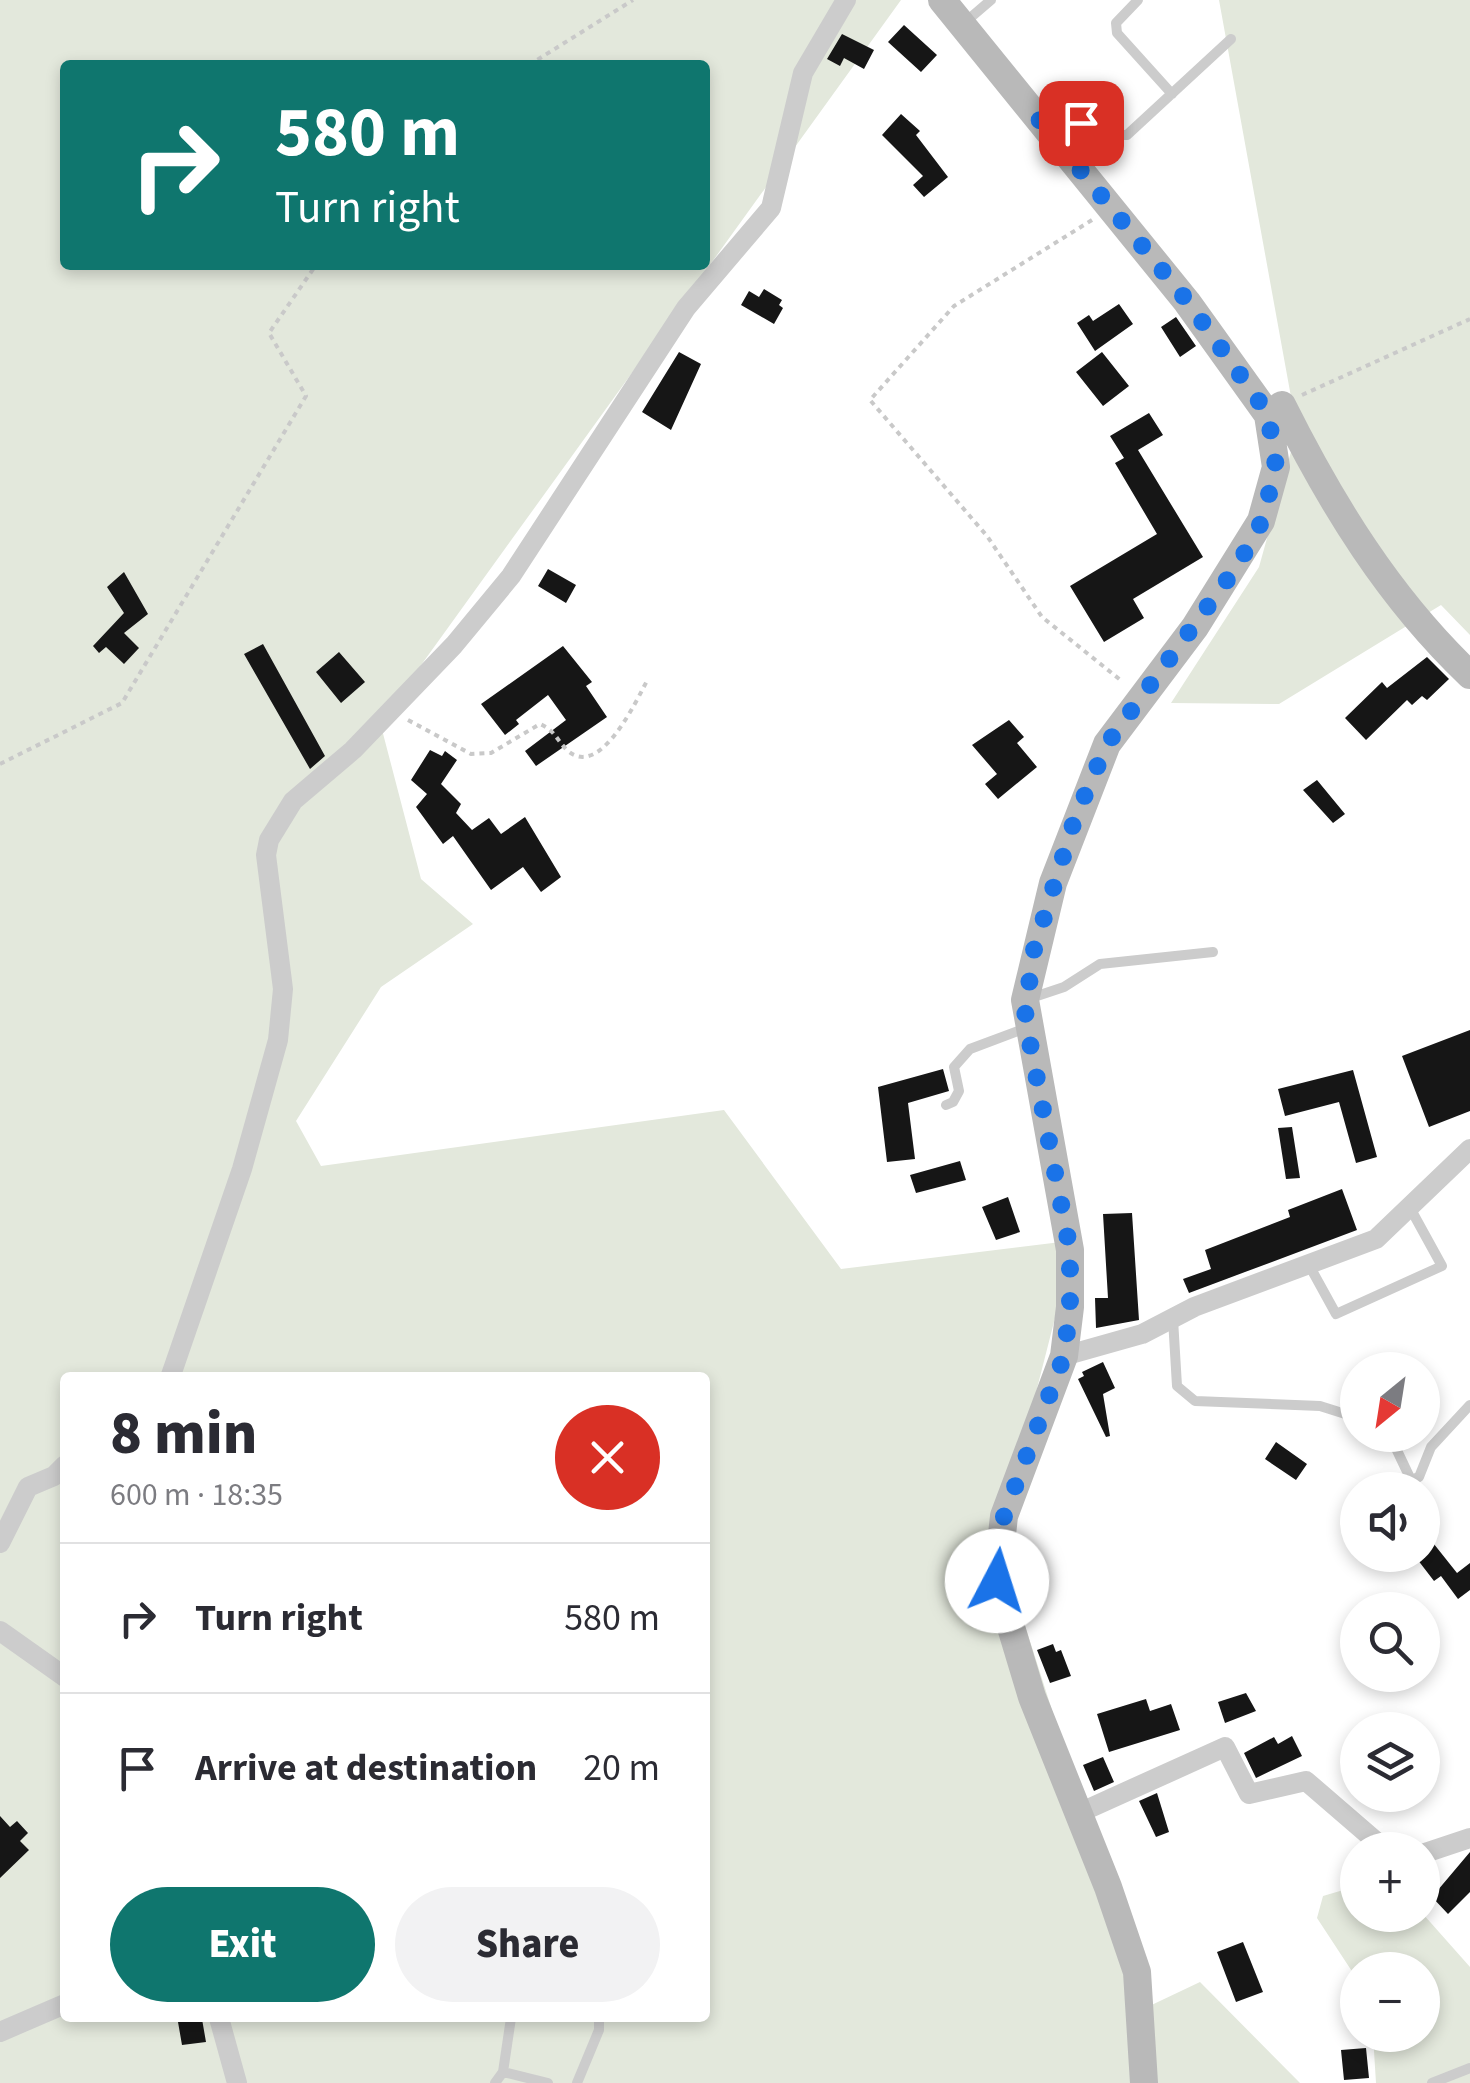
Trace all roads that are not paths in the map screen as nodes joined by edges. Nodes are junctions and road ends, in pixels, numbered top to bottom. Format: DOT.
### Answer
graph roads {
  1 [pos="846,0"];
  2 [pos="942,0"];
  3 [pos="992,0"];
  4 [pos="1138,0"];
  5 [pos="962,25"];
  6 [pos="1231,39"];
  7 [pos="1172,94"];
  8 [pos="1033,112"];
  9 [pos="1275,410"];
  10 [pos="1470,675"];
  11 [pos="1212,952"];
  12 [pos="1027,1014"];
  13 [pos="946,1105"];
  14 [pos="1469,1153"];
  15 [pos="1409,1206"];
  16 [pos="1309,1264"];
  17 [pos="1173,1318"];
  18 [pos="1064,1356"];
  19 [pos="172,1372"];
  20 [pos="1470,1405"];
  21 [pos="1340,1412"];
  22 [pos="1440,1437"];
  23 [pos="1398,1452"];
  24 [pos="1429,1452"];
  25 [pos="60,1470"];
  26 [pos="0,1543"];
  27 [pos="0,1631"];
  28 [pos="60,1673"];
  29 [pos="1079,1812"];
  30 [pos="1365,1832"];
  31 [pos="1470,1838"];
  32 [pos="1440,1848"];
  33 [pos="60,2006"];
  34 [pos="219,2022"];
  35 [pos="510,2022"];
  36 [pos="599,2022"];
  37 [pos="0,2032"];
  38 [pos="1470,2068"];
  39 [pos="504,2072"];
  40 [pos="237,2083"];
  41 [pos="495,2083"];
  42 [pos="548,2083"];
  43 [pos="577,2083"];
  44 [pos="1144,2083"];
  45 [pos="1432,2083"];
  1 -- 19 [label="street"];
  2 -- 5 [label="street"];
  3 -- 5 [label="lane"];
  4 -- 7 [label="lane"];
  5 -- 8 [label="street"];
  6 -- 7 [label="lane"];
  7 -- 8 [label="lane"];
  8 -- 9 [label="street"];
  9 -- 10 [label="street"];
  9 -- 12 [label="street"];
  11 -- 12 [label="lane"];
  12 -- 13 [label="lane"];
  12 -- 18 [label="street"];
  14 -- 15 [label="street"];
  15 -- 16 [label="street"];
  15 -- 16 [label="lane"];
  16 -- 17 [label="street"];
  17 -- 18 [label="street"];
  17 -- 21 [label="lane"];
  18 -- 29 [label="street"];
  20 -- 22 [label="lane"];
  23 -- 24 [label="lane"];
  25 -- 26 [label="street"];
  27 -- 28 [label="street"];
  29 -- 30 [label="street"];
  29 -- 44 [label="street"];
  31 -- 32 [label="street"];
  33 -- 37 [label="street"];
  34 -- 40 [label="street"];
  35 -- 39 [label="lane"];
  36 -- 43 [label="lane"];
  38 -- 45 [label="lane"];
  39 -- 41 [label="lane"];
  39 -- 42 [label="lane"];
}
